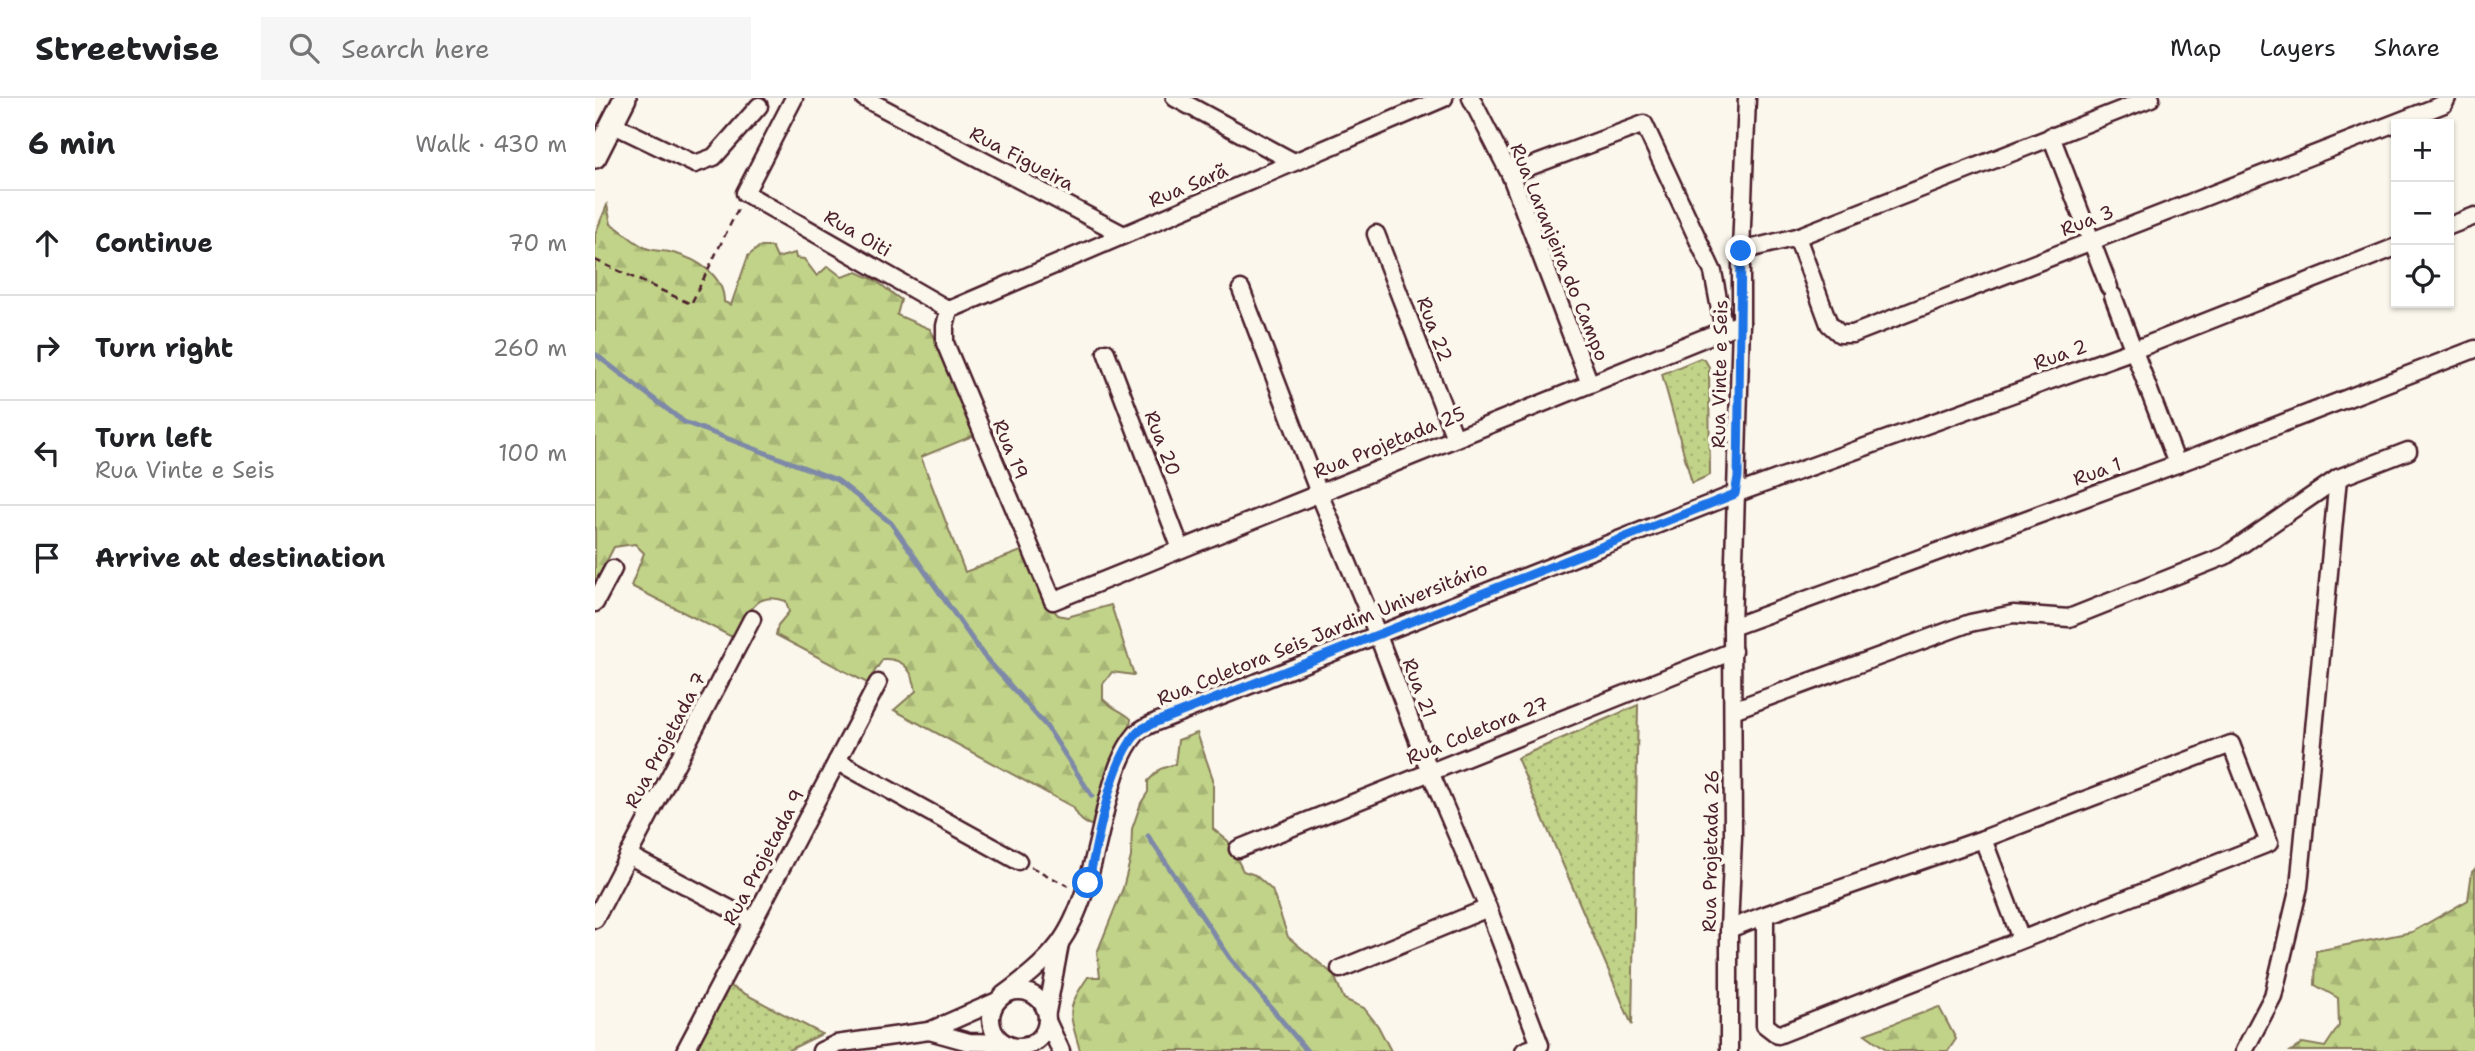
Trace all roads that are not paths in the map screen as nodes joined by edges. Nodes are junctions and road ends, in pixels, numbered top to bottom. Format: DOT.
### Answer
graph roads {
  1 [pos="625,98"];
  2 [pos="794,98"];
  3 [pos="864,98"];
  4 [pos="1175,98"];
  5 [pos="1444,98"];
  6 [pos="1471,98"];
  7 [pos="1747,98"];
  8 [pos="2151,98"];
  9 [pos="2447,98"];
  10 [pos="759,106"];
  11 [pos="612,124"];
  12 [pos="2051,136"];
  13 [pos="595,157"];
  14 [pos="1294,162"];
  15 [pos="1510,174"];
  16 [pos="2475,216"];
  17 [pos="2454,224"];
  18 [pos="1376,234"];
  19 [pos="1124,235"];
  20 [pos="1797,237"];
  21 [pos="2091,240"];
  22 [pos="2391,249"];
  23 [pos="1741,251"];
  24 [pos="1241,289"];
  25 [pos="949,310"];
  26 [pos="1741,323"];
  27 [pos="1724,330"];
  28 [pos="2475,349"];
  29 [pos="2134,350"];
  30 [pos="1106,352"];
  31 [pos="1590,384"];
  32 [pos="1455,438"];
  33 [pos="2408,451"];
  34 [pos="2177,464"];
  35 [pos="2339,478"];
  36 [pos="1319,493"];
  37 [pos="1735,494"];
  38 [pos="1181,549"];
  39 [pos="613,569"];
  40 [pos="1053,601"];
  41 [pos="595,603"];
  42 [pos="752,619"];
  43 [pos="1732,627"];
  44 [pos="1377,633"];
  45 [pos="1733,651"];
  46 [pos="878,683"];
  47 [pos="1733,710"];
  48 [pos="838,761"];
  49 [pos="1430,772"];
  50 [pos="1983,839"];
  51 [pos="1238,849"];
  52 [pos="628,855"];
  53 [pos="1019,861"];
  54 [pos="1488,908"];
  55 [pos="1765,915"];
  56 [pos="595,919"];
  57 [pos="753,921"];
  58 [pos="1729,929"];
  59 [pos="2021,939"];
  60 [pos="1060,944"];
  61 [pos="1340,969"];
  62 [pos="1000,998"];
  63 [pos="1047,1016"];
  64 [pos="929,1031"];
  65 [pos="1005,1043"];
  66 [pos="1026,1049"];
  67 [pos="685,1051"];
  68 [pos="821,1051"];
  69 [pos="1061,1051"];
  70 [pos="1524,1051"];
  71 [pos="1729,1051"];
  72 [pos="2244,1051"];
  1 -- 11 [label="main road"];
  2 -- 25 [label="street, Rua Oiti"];
  3 -- 19 [label="street, Rua Figueira"];
  4 -- 14 [label="street"];
  5 -- 14 [label="street, Rua Sarã"];
  6 -- 15 [label="street, Rua Laranjeira do Campo"];
  7 -- 23 [label="street, Rua Vinte e Seis"];
  8 -- 12 [label="street"];
  9 -- 21 [label="street, Rua 3"];
  10 -- 11 [label="street"];
  11 -- 13 [label="main road"];
  12 -- 20 [label="street"];
  12 -- 21 [label="street"];
  14 -- 19 [label="street, Rua Sarã"];
  15 -- 27 [label="street"];
  15 -- 31 [label="street, Rua Laranjeira do Campo"];
  16 -- 17 [label="street"];
  18 -- 32 [label="street, Rua 22"];
  19 -- 25 [label="street, Rua Sarã"];
  20 -- 21 [label="street, Rua 3"];
  20 -- 23 [label="street"];
  21 -- 29 [label="street"];
  22 -- 29 [label="street, Rua 2"];
  23 -- 26 [label="street, Rua Vinte e Seis"];
  24 -- 36 [label="street, Rua 21"];
  25 -- 40 [label="street, Rua 19"];
  26 -- 27 [label="street, Rua Projetada 25"];
  26 -- 37 [label="street, Rua Vinte e Seis"];
  27 -- 31 [label="street, Rua Projetada 25"];
  28 -- 34 [label="street, Rua 1"];
  29 -- 34 [label="street"];
  29 -- 37 [label="street, Rua 2"];
  30 -- 38 [label="street, Rua 20"];
  31 -- 32 [label="street, Rua Projetada 25"];
  32 -- 36 [label="street, Rua Projetada 25"];
  33 -- 35 [label="street"];
  34 -- 43 [label="street, Rua 1"];
  35 -- 47 [label="street"];
  35 -- 72 [label="street"];
  36 -- 38 [label="street, Rua Projetada 25"];
  36 -- 44 [label="street, Rua 21"];
  37 -- 43 [label="street, Rua Vinte e Seis"];
  37 -- 44 [label="street, Rua Coletora Seis Jardim Universitário"];
  38 -- 40 [label="street, Rua Projetada 25"];
  39 -- 41 [label="street"];
  42 -- 52 [label="street, Rua Projetada 7"];
  43 -- 45 [label="street, Rua Vinte e Seis"];
  44 -- 49 [label="street, Rua 21"];
  44 -- 60 [label="street, Rua Coletora Seis Jardim Universitário"];
  45 -- 47 [label="street, Rua Projetada 26"];
  45 -- 49 [label="street, Rua Coletora 27"];
  46 -- 48 [label="street, Rua Projetada 9"];
  47 -- 58 [label="street, Rua Projetada 26"];
  48 -- 53 [label="street"];
  48 -- 57 [label="street, Rua Projetada 9"];
  49 -- 51 [label="street, Rua Coletora 27"];
  49 -- 54 [label="street, Rua 21"];
  50 -- 55 [label="street"];
  50 -- 59 [label="street"];
  50 -- 59 [label="street"];
  52 -- 56 [label="street, Rua Projetada 7"];
  52 -- 57 [label="street"];
  54 -- 61 [label="street"];
  54 -- 70 [label="street, Rua 21"];
  55 -- 58 [label="street"];
  55 -- 59 [label="street"];
  57 -- 67 [label="street, Rua Projetada 9"];
  58 -- 71 [label="street, Rua Projetada 26"];
  60 -- 62 [label="street"];
  60 -- 63 [label="street"];
  62 -- 63 [label="street"];
  62 -- 64 [label="street"];
  62 -- 65 [label="street"];
  63 -- 66 [label="street"];
  63 -- 69 [label="street"];
  64 -- 65 [label="street"];
  64 -- 68 [label="street"];
  65 -- 66 [label="street"];
}
